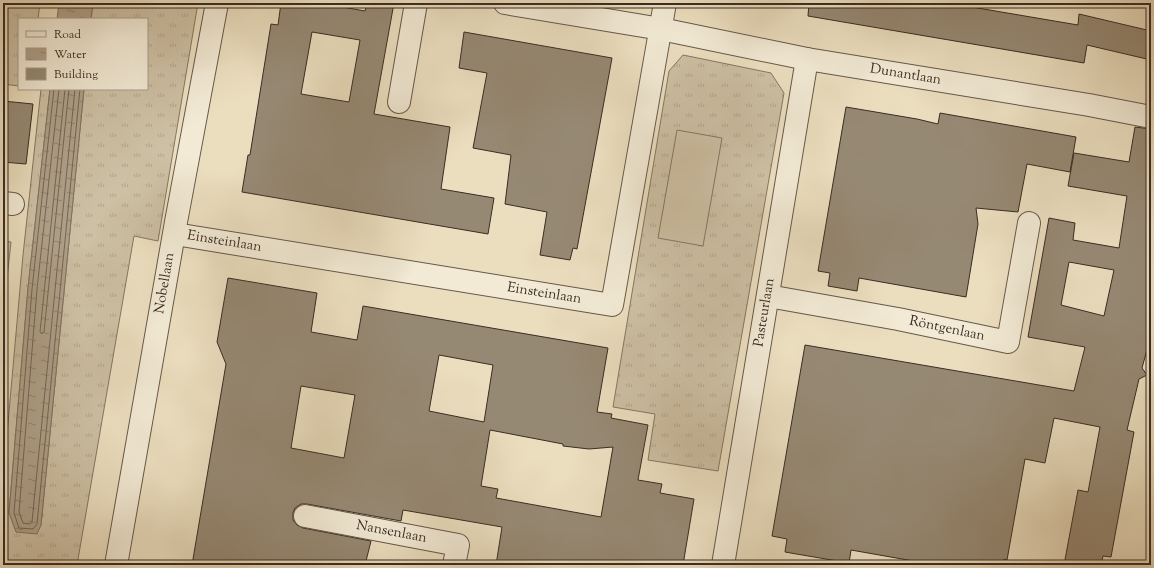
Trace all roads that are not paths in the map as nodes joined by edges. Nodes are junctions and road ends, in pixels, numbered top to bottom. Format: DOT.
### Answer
graph roads {
  1 [pos="217,3"];
  2 [pos="416,3"];
  3 [pos="505,3"];
  4 [pos="665,3"];
  5 [pos="661,29"];
  6 [pos="807,60"];
  7 [pos="399,102"];
  8 [pos="1151,118"];
  9 [pos="1029,223"];
  10 [pos="175,234"];
  11 [pos="768,296"];
  12 [pos="305,516"];
  13 [pos="116,565"];
  14 [pos="454,565"];
  15 [pos="724,565"];
  1 -- 10 [label="street, Nobellaan"];
  2 -- 7 [label="street"];
  3 -- 5 [label="street, Dunantlaan"];
  4 -- 5 [label="street, Einsteinlaan"];
  5 -- 6 [label="street, Dunantlaan"];
  5 -- 10 [label="street, Einsteinlaan"];
  6 -- 8 [label="street, Dunantlaan"];
  6 -- 11 [label="street, Pasteurlaan"];
  9 -- 11 [label="street, Röntgenlaan"];
  10 -- 13 [label="street, Nobellaan"];
  11 -- 15 [label="street, Pasteurlaan"];
  12 -- 14 [label="street, Nansenlaan"];
}
